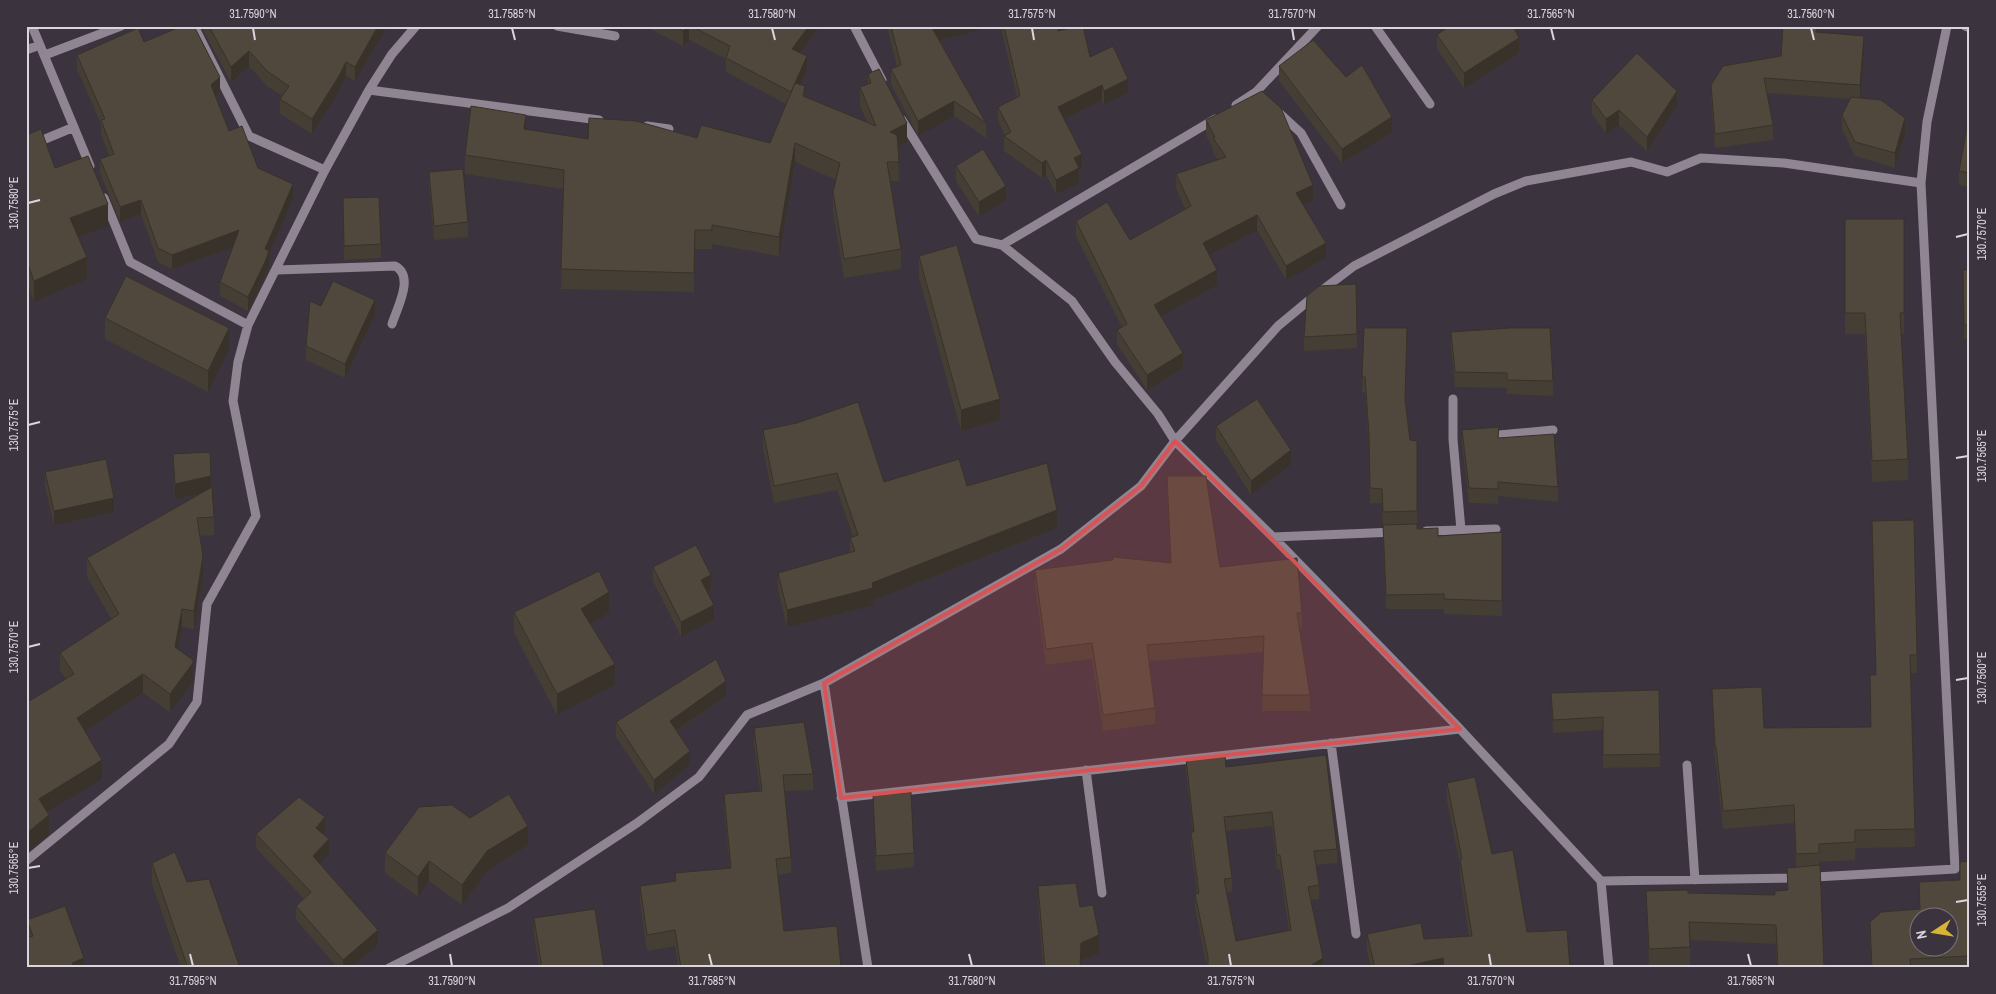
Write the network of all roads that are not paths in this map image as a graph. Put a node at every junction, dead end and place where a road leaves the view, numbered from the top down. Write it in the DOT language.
graph roads {
  1 [pos="32,26"];
  2 [pos="121,26"];
  3 [pos="194,26"];
  4 [pos="416,26"];
  5 [pos="557,26"];
  6 [pos="854,26"];
  7 [pos="1318,26"];
  8 [pos="1375,26"];
  9 [pos="1947,26"];
  10 [pos="1965,26"];
  11 [pos="1970,28"];
  12 [pos="615,36"];
  13 [pos="40,45"];
  14 [pos="26,50"];
  15 [pos="44,55"];
  16 [pos="886,87"];
  17 [pos="369,90"];
  18 [pos="1262,98"];
  19 [pos="1430,104"];
  20 [pos="899,114"];
  21 [pos="611,121"];
  22 [pos="640,125"];
  23 [pos="74,127"];
  24 [pos="669,128"];
  25 [pos="26,146"];
  26 [pos="325,170"];
  27 [pos="93,172"];
  28 [pos="1921,183"];
  29 [pos="100,190"];
  30 [pos="1341,205"];
  31 [pos="1002,245"];
  32 [pos="277,270"];
  33 [pos="392,324"];
  34 [pos="248,325"];
  35 [pos="1453,399"];
  36 [pos="1553,430"];
  37 [pos="1479,437"];
  38 [pos="1175,441"];
  39 [pos="1496,529"];
  40 [pos="1461,530"];
  41 [pos="1402,532"];
  42 [pos="1412,532"];
  43 [pos="1273,537"];
  44 [pos="824,683"];
  45 [pos="1460,728"];
  46 [pos="1331,743"];
  47 [pos="1687,765"];
  48 [pos="1086,770"];
  49 [pos="841,798"];
  50 [pos="26,861"];
  51 [pos="1694,880"];
  52 [pos="1601,881"];
  53 [pos="1102,893"];
  54 [pos="1356,934"];
  55 [pos="389,968"];
  56 [pos="868,968"];
  57 [pos="1609,968"];
  1 -- 13 [label="street"];
  2 -- 15 [label="street"];
  3 -- 26 [label="street"];
  4 -- 17 [label="street"];
  5 -- 12 [label="street"];
  6 -- 16 [label="street"];
  7 -- 18 [label="street"];
  8 -- 19 [label="street"];
  9 -- 28 [label="street"];
  10 -- 11 [label="street"];
  13 -- 14 [label="street"];
  13 -- 15 [label="street"];
  15 -- 23 [label="street"];
  17 -- 21 [label="street"];
  17 -- 26 [label="street"];
  18 -- 30 [label="street"];
  18 -- 31 [label="street"];
  20 -- 31 [label="street"];
  22 -- 24 [label="street"];
  23 -- 25 [label="street"];
  23 -- 27 [label="street"];
  26 -- 32 [label="street"];
  28 -- 38 [label="street"];
  28 -- 51 [label="street"];
  29 -- 34 [label="street"];
  31 -- 38 [label="street"];
  32 -- 33 [label="street"];
  32 -- 34 [label="street"];
  34 -- 50 [label="street"];
  35 -- 40 [label="street"];
  36 -- 37 [label="street"];
  38 -- 43 [label="street"];
  38 -- 44 [label="street"];
  39 -- 40 [label="street"];
  40 -- 42 [label="street"];
  41 -- 43 [label="street"];
  43 -- 45 [label="street"];
  44 -- 49 [label="street"];
  44 -- 55 [label="street"];
  45 -- 46 [label="street"];
  45 -- 52 [label="street"];
  46 -- 48 [label="street"];
  46 -- 54 [label="street"];
  47 -- 51 [label="street"];
  48 -- 49 [label="street"];
  48 -- 53 [label="street"];
  49 -- 56 [label="street"];
  51 -- 52 [label="street"];
  52 -- 57 [label="street"];
}
